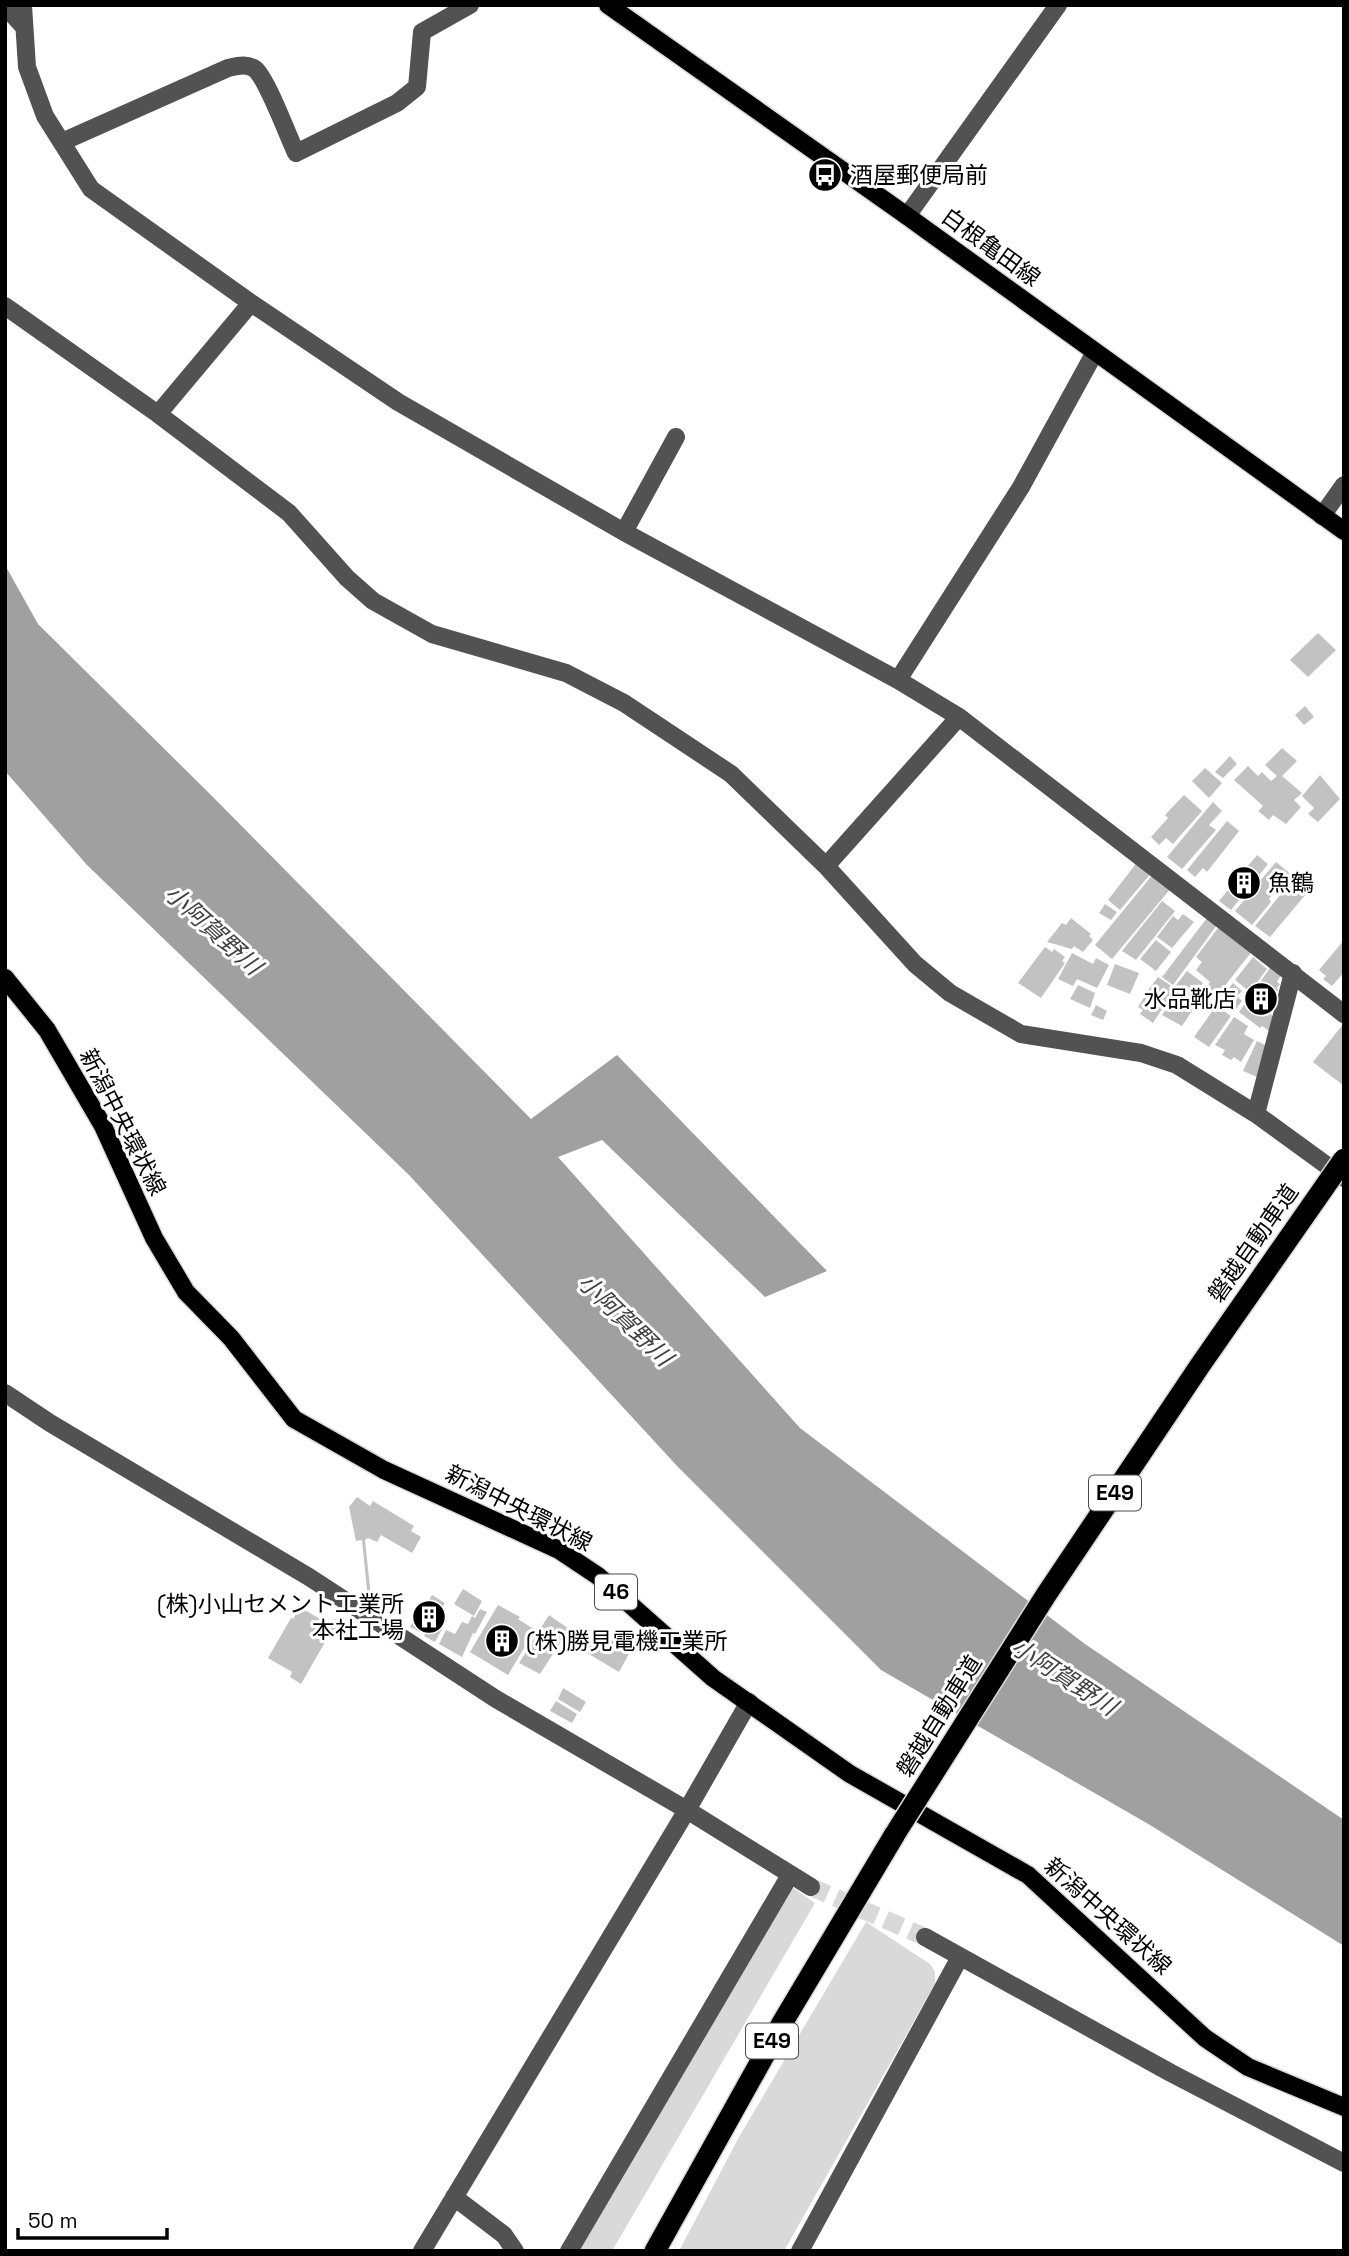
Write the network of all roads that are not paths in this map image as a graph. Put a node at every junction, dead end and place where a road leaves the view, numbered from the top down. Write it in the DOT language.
graph roads {
  1 [pos="23,5"];
  2 [pos="470,5"];
  3 [pos="607,5"];
  4 [pos="1058,5"];
  5 [pos="5,6"];
  6 [pos="24,27"];
  7 [pos="62,142"];
  8 [pos="907,216"];
  9 [pos="251,303"];
  10 [pos="5,306"];
  11 [pos="1095,352"];
  12 [pos="158,414"];
  13 [pos="676,437"];
  14 [pos="1344,485"];
  15 [pos="1322,516"];
  16 [pos="1344,531"];
  17 [pos="624,532"];
  18 [pos="898,680"];
  19 [pos="959,717"];
  20 [pos="826,866"];
  21 [pos="1293,973"];
  22 [pos="5,978"];
  23 [pos="1344,1014"];
  24 [pos="1256,1114"];
  25 [pos="1344,1159"];
  26 [pos="1344,1178"];
  27 [pos="5,1393"];
  28 [pos="749,1702"];
  29 [pos="687,1810"];
  30 [pos="790,1875"];
  31 [pos="811,1887"];
  32 [pos="925,1937"];
  33 [pos="960,1957"];
  34 [pos="1344,2107"];
  35 [pos="1344,2163"];
  36 [pos="454,2197"];
  37 [pos="422,2251"];
  38 [pos="515,2251"];
  39 [pos="569,2251"];
  40 [pos="655,2251"];
  41 [pos="800,2251"];
  1 -- 6 [label="street"];
  2 -- 7 [label="street"];
  3 -- 8 [label="main road, 白根亀田線"];
  4 -- 8 [label="street"];
  5 -- 6 [label="street"];
  6 -- 7 [label="street"];
  7 -- 9 [label="street"];
  8 -- 11 [label="main road, 白根亀田線"];
  9 -- 12 [label="street"];
  9 -- 17 [label="street"];
  10 -- 12 [label="street"];
  11 -- 15 [label="main road, 白根亀田線"];
  11 -- 18 [label="street"];
  12 -- 20 [label="street"];
  13 -- 17 [label="street"];
  14 -- 15 [label="street"];
  15 -- 16 [label="main road, 白根亀田線"];
  17 -- 18 [label="street"];
  18 -- 19 [label="street"];
  19 -- 20 [label="street"];
  19 -- 21 [label="street"];
  20 -- 24 [label="street"];
  21 -- 23 [label="street"];
  21 -- 24 [label="street"];
  22 -- 28 [label="main road, 新潟中央環状線 / 46"];
  24 -- 26 [label="street"];
  25 -- 40 [label="highway, 磐越自動車道 / E49, bridge"];
  27 -- 29 [label="street"];
  28 -- 29 [label="street"];
  28 -- 34 [label="main road, 新潟中央環状線 / 46"];
  29 -- 30 [label="street"];
  29 -- 36 [label="street"];
  30 -- 31 [label="street"];
  30 -- 39 [label="street"];
  32 -- 33 [label="street"];
  33 -- 35 [label="street"];
  33 -- 41 [label="street"];
  36 -- 37 [label="street"];
  36 -- 38 [label="street"];
}
